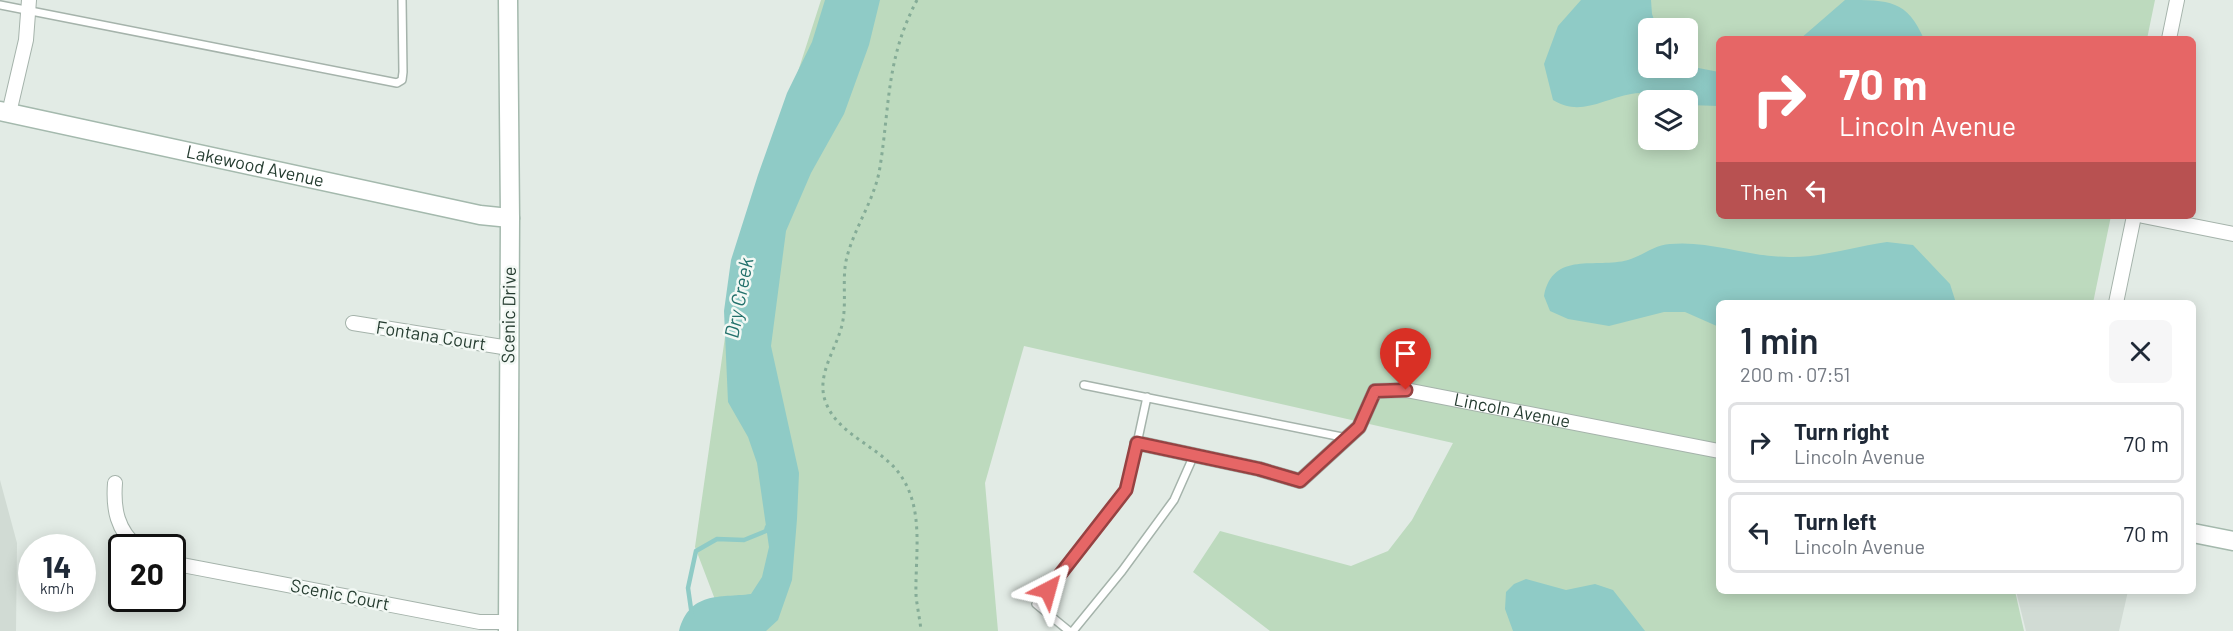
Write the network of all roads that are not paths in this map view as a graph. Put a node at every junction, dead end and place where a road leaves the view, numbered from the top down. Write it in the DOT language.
graph roads {
  1 [pos="402,0"];
  2 [pos="508,0"];
  3 [pos="2177,0"];
  4 [pos="0,5"];
  5 [pos="29,5"];
  6 [pos="2170,36"];
  7 [pos="5,112"];
  8 [pos="510,218"];
  9 [pos="2133,219"];
  10 [pos="2158,219"];
  11 [pos="2233,234"];
  12 [pos="2117,300"];
  13 [pos="353,323"];
  14 [pos="509,348"];
  15 [pos="1084,385"];
  16 [pos="1147,397"];
  17 [pos="1347,438"];
  18 [pos="1137,443"];
  19 [pos="1716,450"];
  20 [pos="1194,455"];
  21 [pos="115,483"];
  22 [pos="127,534"];
  23 [pos="2196,534"];
  24 [pos="2233,541"];
  25 [pos="186,566"];
  26 [pos="508,627"];
  27 [pos="1071,631"];
  1 -- 5 [label="lane"];
  2 -- 8 [label="main road, Scenic Drive"];
  3 -- 6 [label="street"];
  4 -- 5 [label="lane"];
  5 -- 7 [label="street"];
  7 -- 8 [label="main road, Lakewood Avenue"];
  8 -- 14 [label="main road, Scenic Drive"];
  9 -- 12 [label="street"];
  10 -- 11 [label="street"];
  13 -- 14 [label="street, Fontana Court"];
  14 -- 26 [label="main road, Scenic Drive"];
  15 -- 16 [label="lane"];
  16 -- 17 [label="lane"];
  16 -- 18 [label="lane"];
  17 -- 19 [label="street, Lincoln Avenue"];
  17 -- 20 [label="street, Lincoln Avenue"];
  18 -- 20 [label="street, Lincoln Avenue"];
  18 -- 27 [label="lane"];
  20 -- 27 [label="lane"];
  21 -- 22 [label="street"];
  23 -- 24 [label="main road"];
  25 -- 26 [label="street, Scenic Court"];
}
